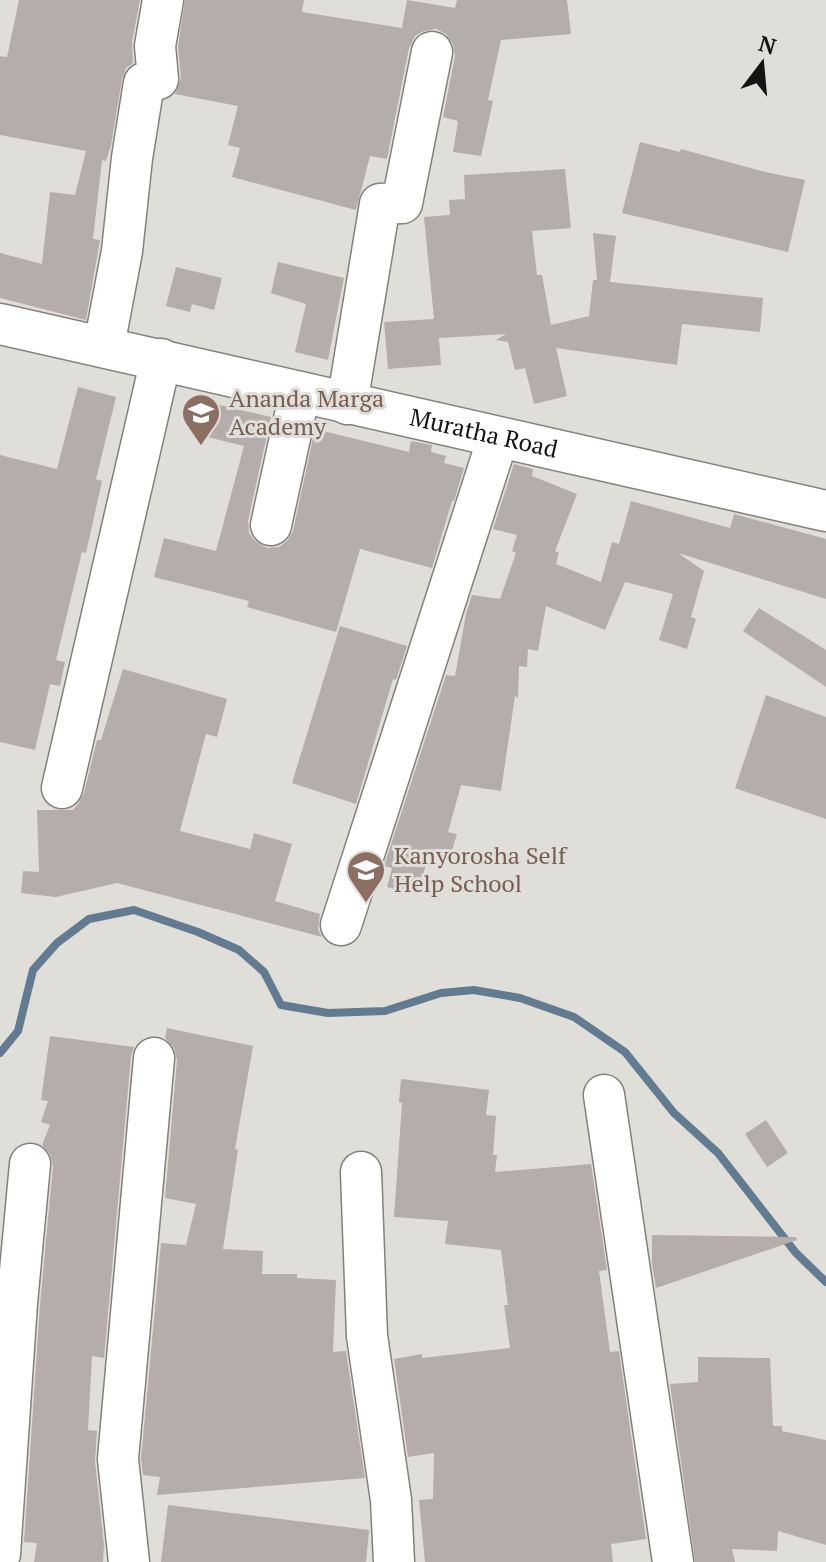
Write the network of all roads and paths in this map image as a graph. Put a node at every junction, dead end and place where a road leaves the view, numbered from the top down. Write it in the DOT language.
graph roads {
  1 [pos="163,0"];
  2 [pos="432,52"];
  3 [pos="0,324"];
  4 [pos="104,346"];
  5 [pos="161,359"];
  6 [pos="300,392"];
  7 [pos="347,404"];
  8 [pos="498,438"];
  9 [pos="826,511"];
  10 [pos="271,525"];
  11 [pos="62,788"];
  12 [pos="341,925"];
  13 [pos="154,1058"];
  14 [pos="604,1095"];
  15 [pos="30,1164"];
  16 [pos="361,1172"];
  17 [pos="0,1554"];
  18 [pos="129,1562"];
  19 [pos="394,1562"];
  20 [pos="673,1562"];
  1 -- 4 [label="street"];
  2 -- 7 [label="street"];
  3 -- 4 [label="street, Muratha Road"];
  4 -- 5 [label="street, Muratha Road"];
  5 -- 6 [label="street, Muratha Road"];
  5 -- 11 [label="street"];
  6 -- 7 [label="street, Muratha Road"];
  6 -- 10 [label="street"];
  7 -- 8 [label="street, Muratha Road"];
  8 -- 9 [label="street, Muratha Road"];
  8 -- 12 [label="street"];
  13 -- 18 [label="street"];
  14 -- 20 [label="street"];
  15 -- 17 [label="street"];
  16 -- 19 [label="street"];
}
